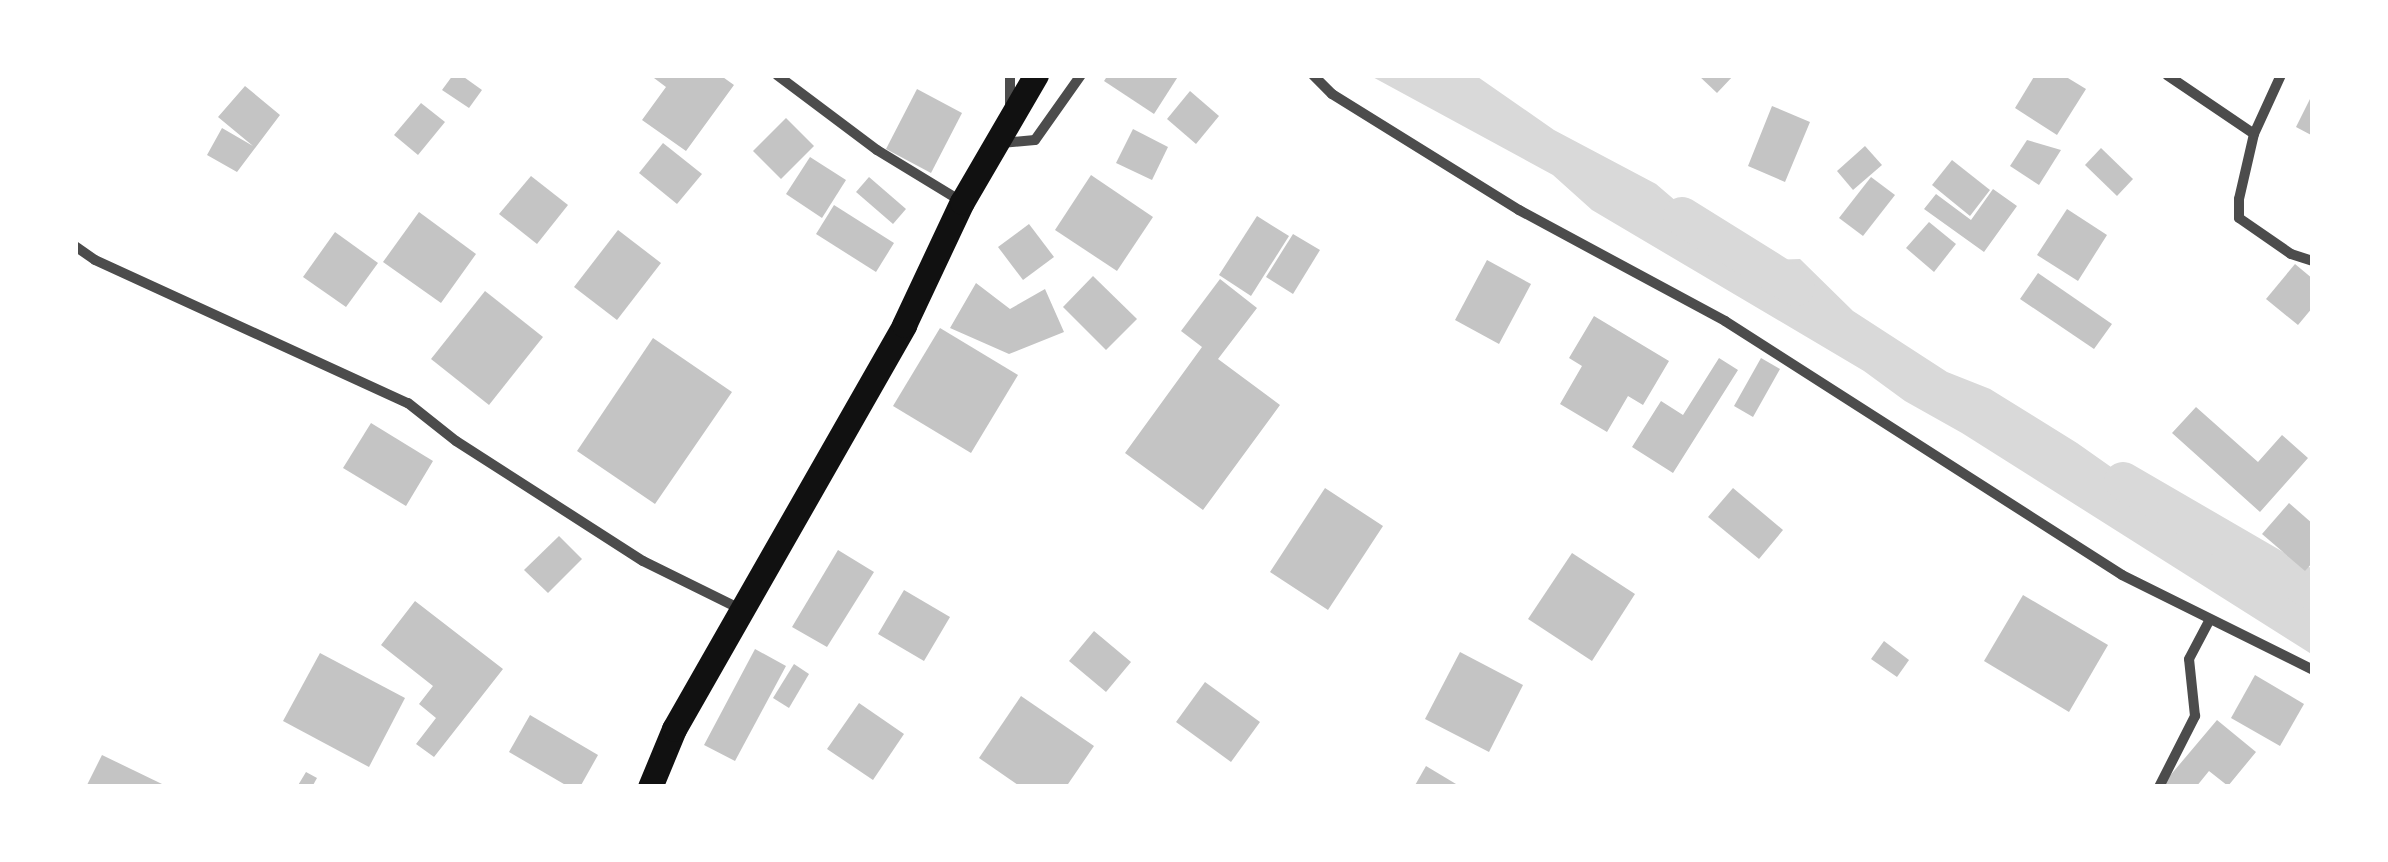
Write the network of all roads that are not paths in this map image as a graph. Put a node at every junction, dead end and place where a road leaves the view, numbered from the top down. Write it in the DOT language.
graph roads {
  1 [pos="778,75"];
  2 [pos="1010,75"];
  3 [pos="1036,75"];
  4 [pos="1081,75"];
  5 [pos="1314,75"];
  6 [pos="2167,75"];
  7 [pos="2281,75"];
  8 [pos="1010,117"];
  9 [pos="2254,134"];
  10 [pos="998,143"];
  11 [pos="962,202"];
  12 [pos="75,246"];
  13 [pos="2313,261"];
  14 [pos="741,610"];
  15 [pos="2209,621"];
  16 [pos="2313,670"];
  17 [pos="650,787"];
  18 [pos="2159,787"];
  1 -- 11 [label="street"];
  2 -- 8 [label="street"];
  3 -- 8 [label="main road"];
  4 -- 10 [label="street"];
  5 -- 15 [label="street"];
  6 -- 9 [label="street"];
  7 -- 9 [label="street"];
  8 -- 10 [label="main road"];
  9 -- 13 [label="street"];
  10 -- 11 [label="main road"];
  11 -- 14 [label="main road"];
  12 -- 14 [label="street"];
  14 -- 17 [label="main road"];
  15 -- 16 [label="street"];
  15 -- 18 [label="street"];
}
